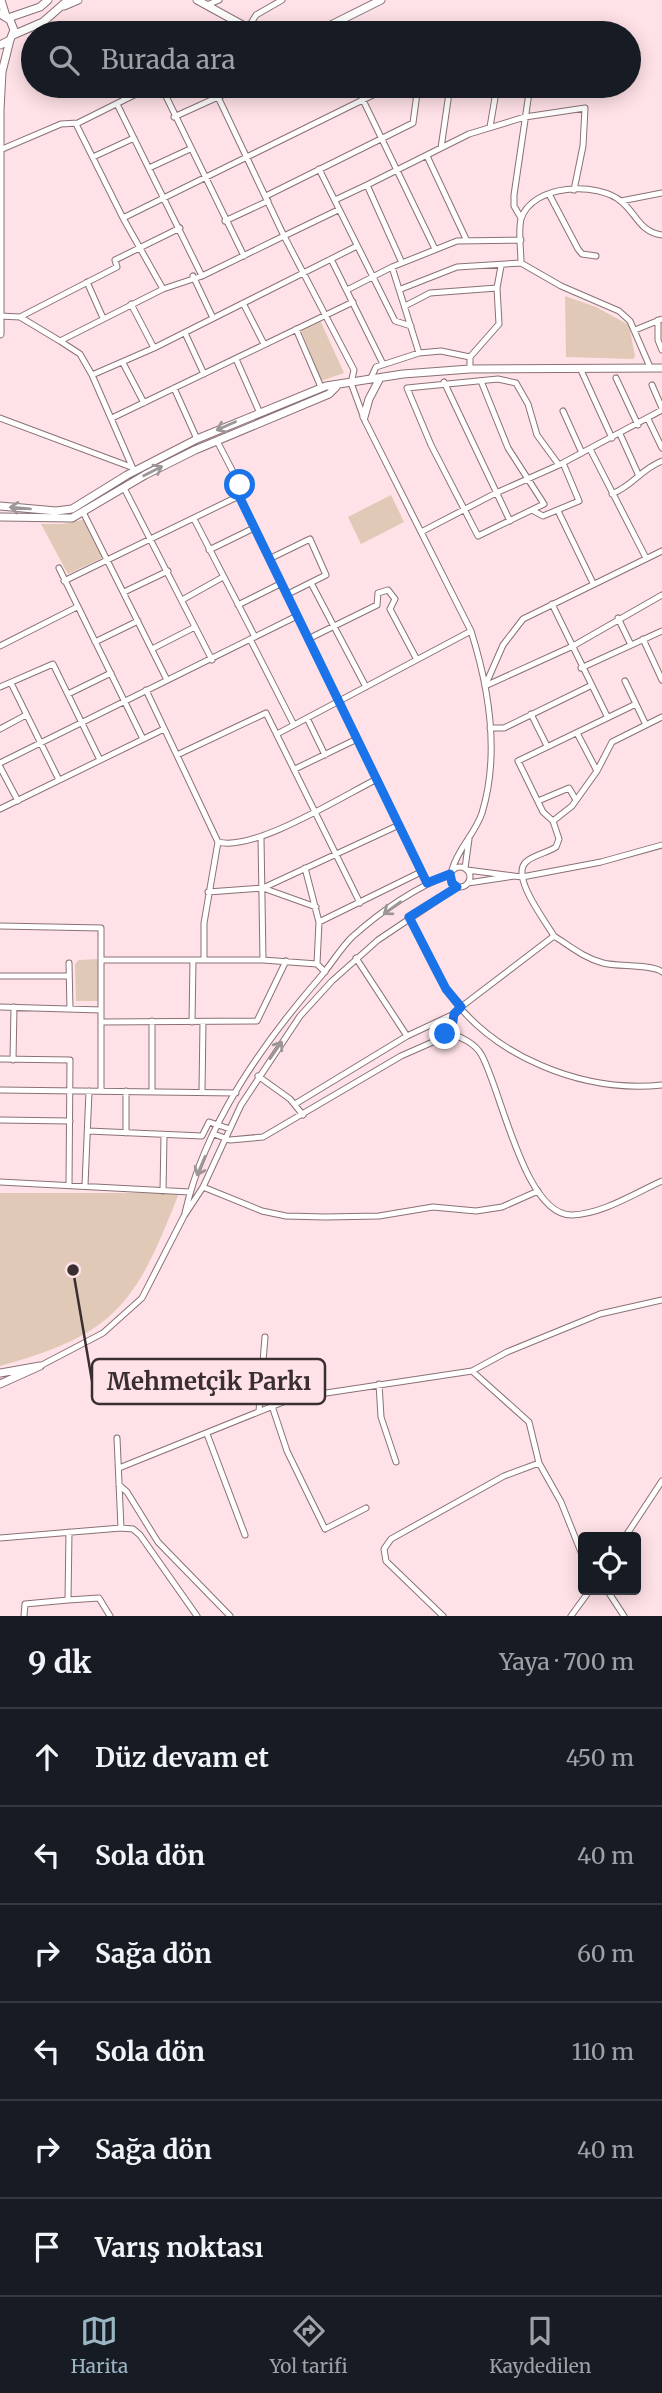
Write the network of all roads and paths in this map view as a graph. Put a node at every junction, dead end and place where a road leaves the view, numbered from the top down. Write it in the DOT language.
graph roads {
  1 [pos="1,0"];
  2 [pos="48,0"];
  3 [pos="68,0"];
  4 [pos="78,0"];
  5 [pos="197,0"];
  6 [pos="219,0"];
  7 [pos="282,0"];
  8 [pos="381,0"];
  9 [pos="207,5"];
  10 [pos="60,8"];
  11 [pos="5,16"];
  12 [pos="44,21"];
  13 [pos="233,21"];
  14 [pos="252,21"];
  15 [pos="339,21"];
  16 [pos="21,32"];
  17 [pos="11,37"];
  18 [pos="0,45"];
  19 [pos="129,98"];
  20 [pos="166,98"];
  21 [pos="216,98"];
  22 [pos="218,98"];
  23 [pos="362,98"];
  24 [pos="416,98"];
  25 [pos="448,98"];
  26 [pos="495,98"];
  27 [pos="528,98"];
  28 [pos="117,104"];
  29 [pos="174,117"];
  30 [pos="525,117"];
  31 [pos="76,124"];
  32 [pos="490,127"];
  33 [pos="134,138"];
  34 [pos="381,138"];
  35 [pos="441,148"];
  36 [pos="190,149"];
  37 [pos="0,150"];
  38 [pos="427,156"];
  39 [pos="93,157"];
  40 [pos="248,157"];
  41 [pos="149,168"];
  42 [pos="319,169"];
  43 [pos="396,171"];
  44 [pos="203,179"];
  45 [pos="367,185"];
  46 [pos="574,190"];
  47 [pos="662,193"];
  48 [pos="550,194"];
  49 [pos="163,199"];
  50 [pos="267,199"];
  51 [pos="335,200"];
  52 [pos="621,201"];
  53 [pos="338,210"];
  54 [pos="123,218"];
  55 [pos="522,218"];
  56 [pos="225,221"];
  57 [pos="180,228"];
  58 [pos="662,235"];
  59 [pos="284,236"];
  60 [pos="466,239"];
  61 [pos="521,240"];
  62 [pos="142,246"];
  63 [pos="357,246"];
  64 [pos="435,249"];
  65 [pos="244,256"];
  66 [pos="596,256"];
  67 [pos="331,259"];
  68 [pos="521,262"];
  69 [pos="401,263"];
  70 [pos="500,266"];
  71 [pos="393,267"];
  72 [pos="305,272"];
  73 [pos="193,276"];
  74 [pos="202,276"];
  75 [pos="372,277"];
  76 [pos="87,282"];
  77 [pos="497,288"];
  78 [pos="163,289"];
  79 [pos="401,289"];
  80 [pos="346,290"];
  81 [pos="352,302"];
  82 [pos="243,303"];
  83 [pos="131,304"];
  84 [pos="405,306"];
  85 [pos="324,314"];
  86 [pos="0,316"];
  87 [pos="20,317"];
  88 [pos="103,318"];
  89 [pos="213,318"];
  90 [pos="660,319"];
  91 [pos="411,326"];
  92 [pos="296,329"];
  93 [pos="635,330"];
  94 [pos="185,333"];
  95 [pos="0,334"];
  96 [pos="60,341"];
  97 [pos="264,344"];
  98 [pos="154,348"];
  99 [pos="662,350"];
  100 [pos="419,353"];
  101 [pos="470,357"];
  102 [pos="236,359"];
  103 [pos="123,363"];
  104 [pos="383,364"];
  105 [pos="498,368"];
  106 [pos="580,368"];
  107 [pos="650,368"];
  108 [pos="662,368"];
  109 [pos="470,369"];
  110 [pos="204,374"];
  111 [pos="92,375"];
  112 [pos="616,378"];
  113 [pos="380,379"];
  114 [pos="498,379"];
  115 [pos="370,380"];
  116 [pos="481,381"];
  117 [pos="443,382"];
  118 [pos="351,383"];
  119 [pos="652,384"];
  120 [pos="321,387"];
  121 [pos="336,387"];
  122 [pos="174,388"];
  123 [pos="144,403"];
  124 [pos="662,409"];
  125 [pos="259,411"];
  126 [pos="563,411"];
  127 [pos="364,417"];
  128 [pos="0,418"];
  129 [pos="112,418"];
  130 [pos="648,419"];
  131 [pos="638,425"];
  132 [pos="620,434"];
  133 [pos="612,438"];
  134 [pos="197,439"];
  135 [pos="217,440"];
  136 [pos="662,448"];
  137 [pos="590,449"];
  138 [pos="582,453"];
  139 [pos="662,461"];
  140 [pos="561,464"];
  141 [pos="133,469"];
  142 [pos="639,476"];
  143 [pos="528,480"];
  144 [pos="124,488"];
  145 [pos="496,493"];
  146 [pos="612,494"];
  147 [pos="239,496"];
  148 [pos="0,506"];
  149 [pos="465,508"];
  150 [pos="531,510"];
  151 [pos="558,511"];
  152 [pos="84,514"];
  153 [pos="0,517"];
  154 [pos="194,519"];
  155 [pos="510,521"];
  156 [pos="254,528"];
  157 [pos="423,531"];
  158 [pos="152,540"];
  159 [pos="209,550"];
  160 [pos="662,551"];
  161 [pos="646,558"];
  162 [pos="269,559"];
  163 [pos="109,560"];
  164 [pos="59,569"];
  165 [pos="167,571"];
  166 [pos="223,577"];
  167 [pos="64,581"];
  168 [pos="311,583"];
  169 [pos="593,583"];
  170 [pos="280,584"];
  171 [pos="124,592"];
  172 [pos="662,594"];
  173 [pos="286,595"];
  174 [pos="181,600"];
  175 [pos="552,604"];
  176 [pos="238,606"];
  177 [pos="377,606"];
  178 [pos="77,607"];
  179 [pos="390,609"];
  180 [pos="297,616"];
  181 [pos="618,618"];
  182 [pos="138,621"];
  183 [pos="195,627"];
  184 [pos="334,627"];
  185 [pos="471,631"];
  186 [pos="662,631"];
  187 [pos="253,638"];
  188 [pos="308,639"];
  189 [pos="643,639"];
  190 [pos="95,642"];
  191 [pos="631,645"];
  192 [pos="0,646"];
  193 [pos="573,646"];
  194 [pos="152,649"];
  195 [pos="416,658"];
  196 [pos="212,660"];
  197 [pos="581,668"];
  198 [pos="111,673"];
  199 [pos="167,680"];
  200 [pos="662,680"];
  201 [pos="625,681"];
  202 [pos="11,683"];
  203 [pos="485,686"];
  204 [pos="590,686"];
  205 [pos="0,687"];
  206 [pos="366,687"];
  207 [pos="146,690"];
  208 [pos="68,694"];
  209 [pos="124,701"];
  210 [pos="339,702"];
  211 [pos="636,704"];
  212 [pos="531,714"];
  213 [pos="26,715"];
  214 [pos="607,716"];
  215 [pos="662,717"];
  216 [pos="307,718"];
  217 [pos="83,723"];
  218 [pos="294,725"];
  219 [pos="646,725"];
  220 [pos="490,728"];
  221 [pos="0,729"];
  222 [pos="164,729"];
  223 [pos="578,733"];
  224 [pos="277,734"];
  225 [pos="143,739"];
  226 [pos="357,739"];
  227 [pos="40,744"];
  228 [pos="547,746"];
  229 [pos="177,755"];
  230 [pos="325,755"];
  231 [pos="100,760"];
  232 [pos="0,765"];
  233 [pos="295,769"];
  234 [pos="597,771"];
  235 [pos="377,779"];
  236 [pos="59,780"];
  237 [pos="576,800"];
  238 [pos="18,801"];
  239 [pos="538,801"];
  240 [pos="0,809"];
  241 [pos="315,810"];
  242 [pos="553,821"];
  243 [pos="399,825"];
  244 [pos="261,838"];
  245 [pos="470,839"];
  246 [pos="218,842"];
  247 [pos="662,845"];
  248 [pos="335,854"];
  249 [pos="305,867"];
  250 [pos="466,869"];
  251 [pos="421,872"];
  252 [pos="451,872"];
  253 [pos="513,876"];
  254 [pos="522,877"];
  255 [pos="427,883"];
  256 [pos="468,883"];
  257 [pos="457,887"];
  258 [pos="263,888"];
  259 [pos="208,892"];
  260 [pos="360,903"];
  261 [pos="316,907"];
  262 [pos="409,917"];
  263 [pos="319,922"];
  264 [pos="0,926"];
  265 [pos="554,936"];
  266 [pos="356,958"];
  267 [pos="102,960"];
  268 [pos="192,960"];
  269 [pos="204,960"];
  270 [pos="263,960"];
  271 [pos="286,961"];
  272 [pos="69,964"];
  273 [pos="317,964"];
  274 [pos="325,972"];
  275 [pos="662,972"];
  276 [pos="0,976"];
  277 [pos="69,976"];
  278 [pos="0,1007"];
  279 [pos="14,1007"];
  280 [pos="461,1007"];
  281 [pos="70,1009"];
  282 [pos="101,1010"];
  283 [pos="454,1014"];
  284 [pos="152,1021"];
  285 [pos="102,1022"];
  286 [pos="192,1022"];
  287 [pos="203,1022"];
  288 [pos="451,1034"];
  289 [pos="407,1036"];
  290 [pos="0,1059"];
  291 [pos="13,1060"];
  292 [pos="258,1076"];
  293 [pos="662,1085"];
  294 [pos="0,1090"];
  295 [pos="70,1090"];
  296 [pos="101,1090"];
  297 [pos="89,1091"];
  298 [pos="126,1091"];
  299 [pos="152,1091"];
  300 [pos="202,1091"];
  301 [pos="236,1093"];
  302 [pos="295,1104"];
  303 [pos="303,1115"];
  304 [pos="0,1120"];
  305 [pos="70,1121"];
  306 [pos="219,1124"];
  307 [pos="230,1129"];
  308 [pos="88,1131"];
  309 [pos="126,1133"];
  310 [pos="214,1134"];
  311 [pos="164,1136"];
  312 [pos="225,1139"];
  313 [pos="662,1181"];
  314 [pos="0,1182"];
  315 [pos="69,1185"];
  316 [pos="85,1185"];
  317 [pos="204,1187"];
  318 [pos="163,1191"];
  319 [pos="538,1191"];
  320 [pos="190,1192"];
  321 [pos="184,1216"];
  322 [pos="662,1300"];
  323 [pos="265,1337"];
  324 [pos="40,1366"];
  325 [pos="472,1371"];
  326 [pos="0,1373"];
  327 [pos="3,1383"];
  328 [pos="379,1384"];
  329 [pos="272,1406"];
  330 [pos="259,1411"];
  331 [pos="206,1434"];
  332 [pos="117,1438"];
  333 [pos="396,1462"];
  334 [pos="539,1462"];
  335 [pos="119,1468"];
  336 [pos="662,1481"];
  337 [pos="119,1485"];
  338 [pos="366,1508"];
  339 [pos="121,1528"];
  340 [pos="69,1532"];
  341 [pos="628,1532"];
  342 [pos="245,1535"];
  343 [pos="0,1538"];
  344 [pos="578,1544"];
  345 [pos="586,1595"];
  346 [pos="610,1595"];
  347 [pos="68,1600"];
  348 [pos="24,1616"];
  349 [pos="110,1616"];
  350 [pos="197,1616"];
  351 [pos="230,1616"];
  352 [pos="443,1616"];
  353 [pos="571,1616"];
  354 [pos="624,1616"];
  1 -- 11 [label="street"];
  2 -- 11 [label="street"];
  3 -- 10 [label="street"];
  4 -- 10 [label="street"];
  5 -- 9 [label="street"];
  6 -- 9 [label="street"];
  7 -- 14 [label="street"];
  8 -- 15 [label="street"];
  9 -- 13 [label="street"];
  10 -- 12 [label="street"];
  11 -- 17 [label="street"];
  16 -- 17 [label="street"];
  17 -- 18 [label="street"];
  17 -- 37 [label="street"];
  19 -- 28 [label="street"];
  20 -- 29 [label="street"];
  21 -- 29 [label="street"];
  22 -- 40 [label="street"];
  23 -- 34 [label="street"];
  23 -- 40 [label="street"];
  24 -- 34 [label="street"];
  25 -- 35 [label="street"];
  26 -- 32 [label="street"];
  27 -- 30 [label="street"];
  28 -- 31 [label="street"];
  28 -- 33 [label="street"];
  29 -- 36 [label="street"];
  30 -- 32 [label="street"];
  30 -- 46 [label="street"];
  30 -- 55 [label="street"];
  31 -- 37 [label="street"];
  31 -- 39 [label="street"];
  32 -- 35 [label="street"];
  33 -- 39 [label="street"];
  33 -- 41 [label="street"];
  34 -- 42 [label="street"];
  34 -- 43 [label="street"];
  35 -- 38 [label="street"];
  36 -- 41 [label="street"];
  36 -- 44 [label="street"];
  37 -- 86 [label="street"];
  38 -- 43 [label="street"];
  38 -- 60 [label="street"];
  39 -- 54 [label="street"];
  40 -- 44 [label="street"];
  40 -- 50 [label="street"];
  41 -- 49 [label="street"];
  42 -- 50 [label="street"];
  42 -- 51 [label="street"];
  43 -- 45 [label="street"];
  43 -- 64 [label="street"];
  44 -- 49 [label="street"];
  44 -- 56 [label="street"];
  45 -- 51 [label="street"];
  45 -- 69 [label="street"];
  46 -- 48 [label="street"];
  46 -- 52 [label="street"];
  47 -- 52 [label="street"];
  48 -- 55 [label="street"];
  48 -- 66 [label="street"];
  49 -- 54 [label="street"];
  49 -- 57 [label="street"];
  50 -- 56 [label="street"];
  50 -- 59 [label="street"];
  51 -- 53 [label="street"];
  52 -- 58 [label="street"];
  53 -- 59 [label="street"];
  53 -- 63 [label="street"];
  54 -- 62 [label="street"];
  55 -- 61 [label="street"];
  56 -- 65 [label="street"];
  57 -- 62 [label="street"];
  57 -- 74 [label="street"];
  59 -- 65 [label="street"];
  59 -- 72 [label="street"];
  60 -- 61 [label="street"];
  60 -- 64 [label="street"];
  61 -- 68 [label="street"];
  62 -- 76 [label="street"];
  62 -- 78 [label="street"];
  63 -- 67 [label="street"];
  63 -- 75 [label="street"];
  64 -- 69 [label="street"];
  65 -- 74 [label="street"];
  67 -- 72 [label="street"];
  67 -- 80 [label="street"];
  68 -- 70 [label="street"];
  68 -- 93 [label="street"];
  69 -- 71 [label="street"];
  70 -- 77 [label="street"];
  70 -- 79 [label="street"];
  71 -- 75 [label="street"];
  71 -- 79 [label="street"];
  72 -- 82 [label="street"];
  72 -- 85 [label="street"];
  73 -- 74 [label="street"];
  73 -- 78 [label="street"];
  73 -- 89 [label="street"];
  75 -- 80 [label="street"];
  75 -- 91 [label="street"];
  76 -- 87 [label="street"];
  76 -- 88 [label="street"];
  77 -- 84 [label="street"];
  77 -- 101 [label="street"];
  78 -- 83 [label="street"];
  79 -- 84 [label="street"];
  80 -- 81 [label="street"];
  81 -- 85 [label="street"];
  81 -- 104 [label="street"];
  82 -- 89 [label="street"];
  82 -- 97 [label="street"];
  83 -- 88 [label="street"];
  83 -- 98 [label="street"];
  84 -- 91 [label="street"];
  85 -- 92 [label="street"];
  85 -- 118 [label="street"];
  86 -- 87 [label="street"];
  86 -- 95 [label="street"];
  87 -- 96 [label="street"];
  88 -- 96 [label="street"];
  89 -- 94 [label="street"];
  90 -- 93 [label="street"];
  90 -- 99 [label="street"];
  91 -- 100 [label="street"];
  92 -- 97 [label="street"];
  92 -- 120 [label="street"];
  93 -- 107 [label="street"];
  94 -- 98 [label="street"];
  94 -- 110 [label="street"];
  96 -- 111 [label="street"];
  97 -- 102 [label="street"];
  98 -- 103 [label="street"];
  100 -- 101 [label="street"];
  100 -- 104 [label="street"];
  101 -- 109 [label="street"];
  102 -- 110 [label="street"];
  102 -- 125 [label="street"];
  103 -- 111 [label="street"];
  103 -- 123 [label="street"];
  104 -- 115 [label="street"];
  105 -- 106 [label="street"];
  105 -- 109 [label="street"];
  105 -- 114 [label="street"];
  106 -- 107 [label="street"];
  106 -- 133 [label="street"];
  107 -- 108 [label="street"];
  109 -- 113 [label="street"];
  110 -- 122 [label="street"];
  111 -- 129 [label="street"];
  112 -- 131 [label="street"];
  113 -- 115 [label="street"];
  113 -- 127 [label="street"];
  114 -- 116 [label="street"];
  114 -- 140 [label="street"];
  115 -- 118 [label="street"];
  116 -- 117 [label="street"];
  116 -- 143 [label="street"];
  117 -- 145 [label="street"];
  117 -- 149 [label="street"];
  118 -- 121 [label="street"];
  118 -- 127 [label="street"];
  119 -- 124 [label="street"];
  120 -- 121 [label="street"];
  120 -- 125 [label="street"];
  121 -- 135 [label="street"];
  122 -- 123 [label="street"];
  122 -- 134 [label="street"];
  123 -- 129 [label="street"];
  124 -- 130 [label="street"];
  125 -- 134 [label="street, one-way"];
  126 -- 138 [label="street"];
  127 -- 157 [label="street"];
  128 -- 141 [label="street"];
  129 -- 141 [label="street"];
  130 -- 131 [label="street"];
  130 -- 136 [label="street"];
  131 -- 132 [label="street"];
  132 -- 133 [label="street"];
  132 -- 142 [label="street"];
  133 -- 137 [label="street"];
  134 -- 141 [label="street"];
  144 -- 135 [label="street, one-way"];
  135 -- 147 [label="street"];
  137 -- 138 [label="street"];
  137 -- 146 [label="street"];
  138 -- 140 [label="street"];
  139 -- 142 [label="street"];
  140 -- 143 [label="street"];
  140 -- 151 [label="street"];
  141 -- 148 [label="street, one-way"];
  142 -- 146 [label="street"];
  143 -- 145 [label="street"];
  143 -- 150 [label="street"];
  144 -- 152 [label="street"];
  144 -- 158 [label="street"];
  145 -- 149 [label="street"];
  145 -- 155 [label="street"];
  146 -- 161 [label="street"];
  147 -- 154 [label="street"];
  147 -- 156 [label="street"];
  149 -- 155 [label="street"];
  149 -- 157 [label="street"];
  150 -- 151 [label="street"];
  150 -- 155 [label="street"];
  151 -- 169 [label="street"];
  152 -- 153 [label="street"];
  152 -- 163 [label="street"];
  154 -- 158 [label="street"];
  154 -- 159 [label="street"];
  156 -- 159 [label="street"];
  156 -- 162 [label="street"];
  157 -- 185 [label="street"];
  158 -- 163 [label="street"];
  158 -- 165 [label="street"];
  159 -- 166 [label="street"];
  160 -- 161 [label="street"];
  161 -- 169 [label="street"];
  162 -- 168 [label="street"];
  162 -- 170 [label="street"];
  163 -- 167 [label="street"];
  163 -- 171 [label="street"];
  164 -- 167 [label="street"];
  165 -- 171 [label="street"];
  165 -- 174 [label="street"];
  166 -- 174 [label="street"];
  166 -- 176 [label="street"];
  167 -- 178 [label="street"];
  168 -- 173 [label="street"];
  168 -- 184 [label="street"];
  169 -- 175 [label="street"];
  170 -- 173 [label="street"];
  170 -- 176 [label="street"];
  171 -- 182 [label="street"];
  172 -- 181 [label="street"];
  173 -- 180 [label="street"];
  174 -- 183 [label="street"];
  175 -- 193 [label="street"];
  175 -- 203 [label="street"];
  176 -- 187 [label="street"];
  177 -- 179 [label="street"];
  177 -- 179 [label="street"];
  177 -- 184 [label="street"];
  178 -- 190 [label="street"];
  178 -- 192 [label="street"];
  179 -- 195 [label="street"];
  180 -- 187 [label="street"];
  180 -- 188 [label="street"];
  181 -- 191 [label="street"];
  181 -- 193 [label="street"];
  182 -- 190 [label="street"];
  182 -- 194 [label="street"];
  183 -- 194 [label="street"];
  183 -- 196 [label="street"];
  184 -- 188 [label="street"];
  184 -- 206 [label="street"];
  185 -- 195 [label="street"];
  185 -- 203 [label="street"];
  186 -- 189 [label="street"];
  187 -- 196 [label="street"];
  187 -- 218 [label="street"];
  188 -- 210 [label="street"];
  189 -- 191 [label="street"];
  189 -- 200 [label="street"];
  190 -- 198 [label="street"];
  191 -- 197 [label="street"];
  193 -- 197 [label="street"];
  193 -- 203 [label="street"];
  194 -- 199 [label="street"];
  195 -- 206 [label="street"];
  196 -- 199 [label="street"];
  197 -- 204 [label="street"];
  198 -- 208 [label="street"];
  198 -- 209 [label="street"];
  199 -- 207 [label="street"];
  201 -- 211 [label="street"];
  202 -- 205 [label="street"];
  202 -- 208 [label="street"];
  202 -- 213 [label="street"];
  203 -- 220 [label="street"];
  204 -- 212 [label="street"];
  204 -- 214 [label="street"];
  206 -- 210 [label="street"];
  207 -- 209 [label="street"];
  207 -- 222 [label="street"];
  208 -- 217 [label="street"];
  209 -- 217 [label="street"];
  209 -- 225 [label="street"];
  210 -- 216 [label="street"];
  210 -- 226 [label="street"];
  211 -- 214 [label="street"];
  211 -- 219 [label="street"];
  212 -- 220 [label="street"];
  212 -- 228 [label="street"];
  213 -- 221 [label="street"];
  213 -- 227 [label="street"];
  214 -- 223 [label="street"];
  215 -- 219 [label="street"];
  216 -- 218 [label="street"];
  216 -- 230 [label="street"];
  217 -- 227 [label="street"];
  217 -- 231 [label="street"];
  218 -- 224 [label="street"];
  219 -- 234 [label="street"];
  220 -- 245 [label="street"];
  222 -- 225 [label="street"];
  222 -- 229 [label="street"];
  223 -- 228 [label="street"];
  223 -- 234 [label="street"];
  224 -- 229 [label="street"];
  224 -- 233 [label="street"];
  225 -- 231 [label="street"];
  226 -- 230 [label="street"];
  226 -- 235 [label="street"];
  227 -- 232 [label="street"];
  227 -- 236 [label="street"];
  228 -- 239 [label="street"];
  229 -- 246 [label="street"];
  230 -- 233 [label="street"];
  231 -- 236 [label="street"];
  232 -- 238 [label="street"];
  233 -- 241 [label="street"];
  234 -- 237 [label="street"];
  235 -- 241 [label="street"];
  235 -- 243 [label="street"];
  236 -- 238 [label="street"];
  237 -- 239 [label="street"];
  237 -- 242 [label="street"];
  238 -- 240 [label="street"];
  239 -- 242 [label="street"];
  241 -- 244 [label="street"];
  241 -- 248 [label="street"];
  242 -- 254 [label="street"];
  243 -- 248 [label="street"];
  243 -- 251 [label="street"];
  244 -- 246 [label="street"];
  244 -- 258 [label="street"];
  245 -- 250 [label="street"];
  245 -- 252 [label="street"];
  246 -- 259 [label="street"];
  247 -- 254 [label="street"];
  248 -- 249 [label="street"];
  248 -- 260 [label="street"];
  249 -- 258 [label="street"];
  249 -- 261 [label="street"];
  250 -- 252 [label="street"];
  250 -- 253 [label="street"];
  250 -- 256 [label="street"];
  251 -- 255 [label="street"];
  251 -- 260 [label="street"];
  252 -- 255 [label="street"];
  252 -- 257 [label="street"];
  253 -- 254 [label="street"];
  253 -- 256 [label="street"];
  254 -- 265 [label="street"];
  255 -- 274 [label="street, one-way"];
  256 -- 257 [label="street"];
  257 -- 262 [label="street"];
  258 -- 259 [label="street"];
  258 -- 261 [label="street"];
  258 -- 270 [label="street"];
  259 -- 269 [label="street"];
  260 -- 263 [label="street"];
  261 -- 263 [label="street"];
  262 -- 266 [label="street"];
  262 -- 280 [label="street"];
  263 -- 273 [label="street"];
  264 -- 267 [label="street"];
  265 -- 275 [label="street"];
  265 -- 280 [label="street"];
  266 -- 289 [label="street"];
  292 -- 266 [label="street, one-way"];
  267 -- 268 [label="street"];
  267 -- 282 [label="street"];
  268 -- 269 [label="street"];
  268 -- 286 [label="street"];
  269 -- 270 [label="street"];
  270 -- 271 [label="street"];
  271 -- 273 [label="street"];
  271 -- 287 [label="street"];
  272 -- 277 [label="street"];
  273 -- 274 [label="street"];
  274 -- 301 [label="street"];
  276 -- 277 [label="street"];
  277 -- 281 [label="street"];
  278 -- 279 [label="street"];
  279 -- 281 [label="street"];
  279 -- 291 [label="street"];
  280 -- 283 [label="street"];
  280 -- 293 [label="street"];
  281 -- 282 [label="street"];
  282 -- 285 [label="street"];
  283 -- 288 [label="street"];
  283 -- 289 [label="street"];
  284 -- 285 [label="street"];
  284 -- 286 [label="street"];
  284 -- 299 [label="street"];
  285 -- 296 [label="street"];
  286 -- 287 [label="street"];
  287 -- 300 [label="street"];
  288 -- 303 [label="street"];
  288 -- 319 [label="street"];
  289 -- 302 [label="street"];
  290 -- 291 [label="street"];
  291 -- 295 [label="street"];
  292 -- 302 [label="street"];
  292 -- 307 [label="street"];
  294 -- 295 [label="street"];
  295 -- 297 [label="street"];
  295 -- 305 [label="street"];
  296 -- 297 [label="street"];
  296 -- 298 [label="street"];
  297 -- 308 [label="street"];
  298 -- 299 [label="street"];
  298 -- 309 [label="street"];
  299 -- 300 [label="street"];
  300 -- 301 [label="street"];
  301 -- 306 [label="street"];
  302 -- 303 [label="street"];
  303 -- 312 [label="street"];
  304 -- 305 [label="street"];
  305 -- 315 [label="street"];
  306 -- 307 [label="street"];
  306 -- 310 [label="street"];
  306 -- 311 [label="street"];
  307 -- 312 [label="street"];
  308 -- 309 [label="street"];
  308 -- 316 [label="street"];
  309 -- 311 [label="street"];
  310 -- 312 [label="street"];
  310 -- 320 [label="street, one-way"];
  311 -- 318 [label="street"];
  312 -- 317 [label="street"];
  313 -- 319 [label="street"];
  314 -- 315 [label="street"];
  315 -- 316 [label="street"];
  316 -- 318 [label="street"];
  317 -- 319 [label="street"];
  317 -- 321 [label="street"];
  318 -- 320 [label="street"];
  320 -- 321 [label="street"];
  321 -- 324 [label="street"];
  322 -- 325 [label="street"];
  323 -- 330 [label="street"];
  324 -- 326 [label="street"];
  324 -- 327 [label="street"];
  325 -- 328 [label="street"];
  325 -- 334 [label="street"];
  328 -- 329 [label="street"];
  328 -- 333 [label="street"];
  329 -- 330 [label="street"];
  329 -- 338 [label="street"];
  330 -- 331 [label="street"];
  331 -- 335 [label="street"];
  331 -- 342 [label="street"];
  332 -- 335 [label="street"];
  334 -- 344 [label="street"];
  334 -- 352 [label="street"];
  335 -- 337 [label="street"];
  336 -- 341 [label="street"];
  337 -- 339 [label="street"];
  337 -- 351 [label="street"];
  339 -- 340 [label="street"];
  339 -- 350 [label="street"];
  340 -- 343 [label="street"];
  340 -- 347 [label="street"];
  345 -- 353 [label="street"];
  346 -- 354 [label="street"];
  347 -- 348 [label="street"];
  347 -- 349 [label="street"];
}
